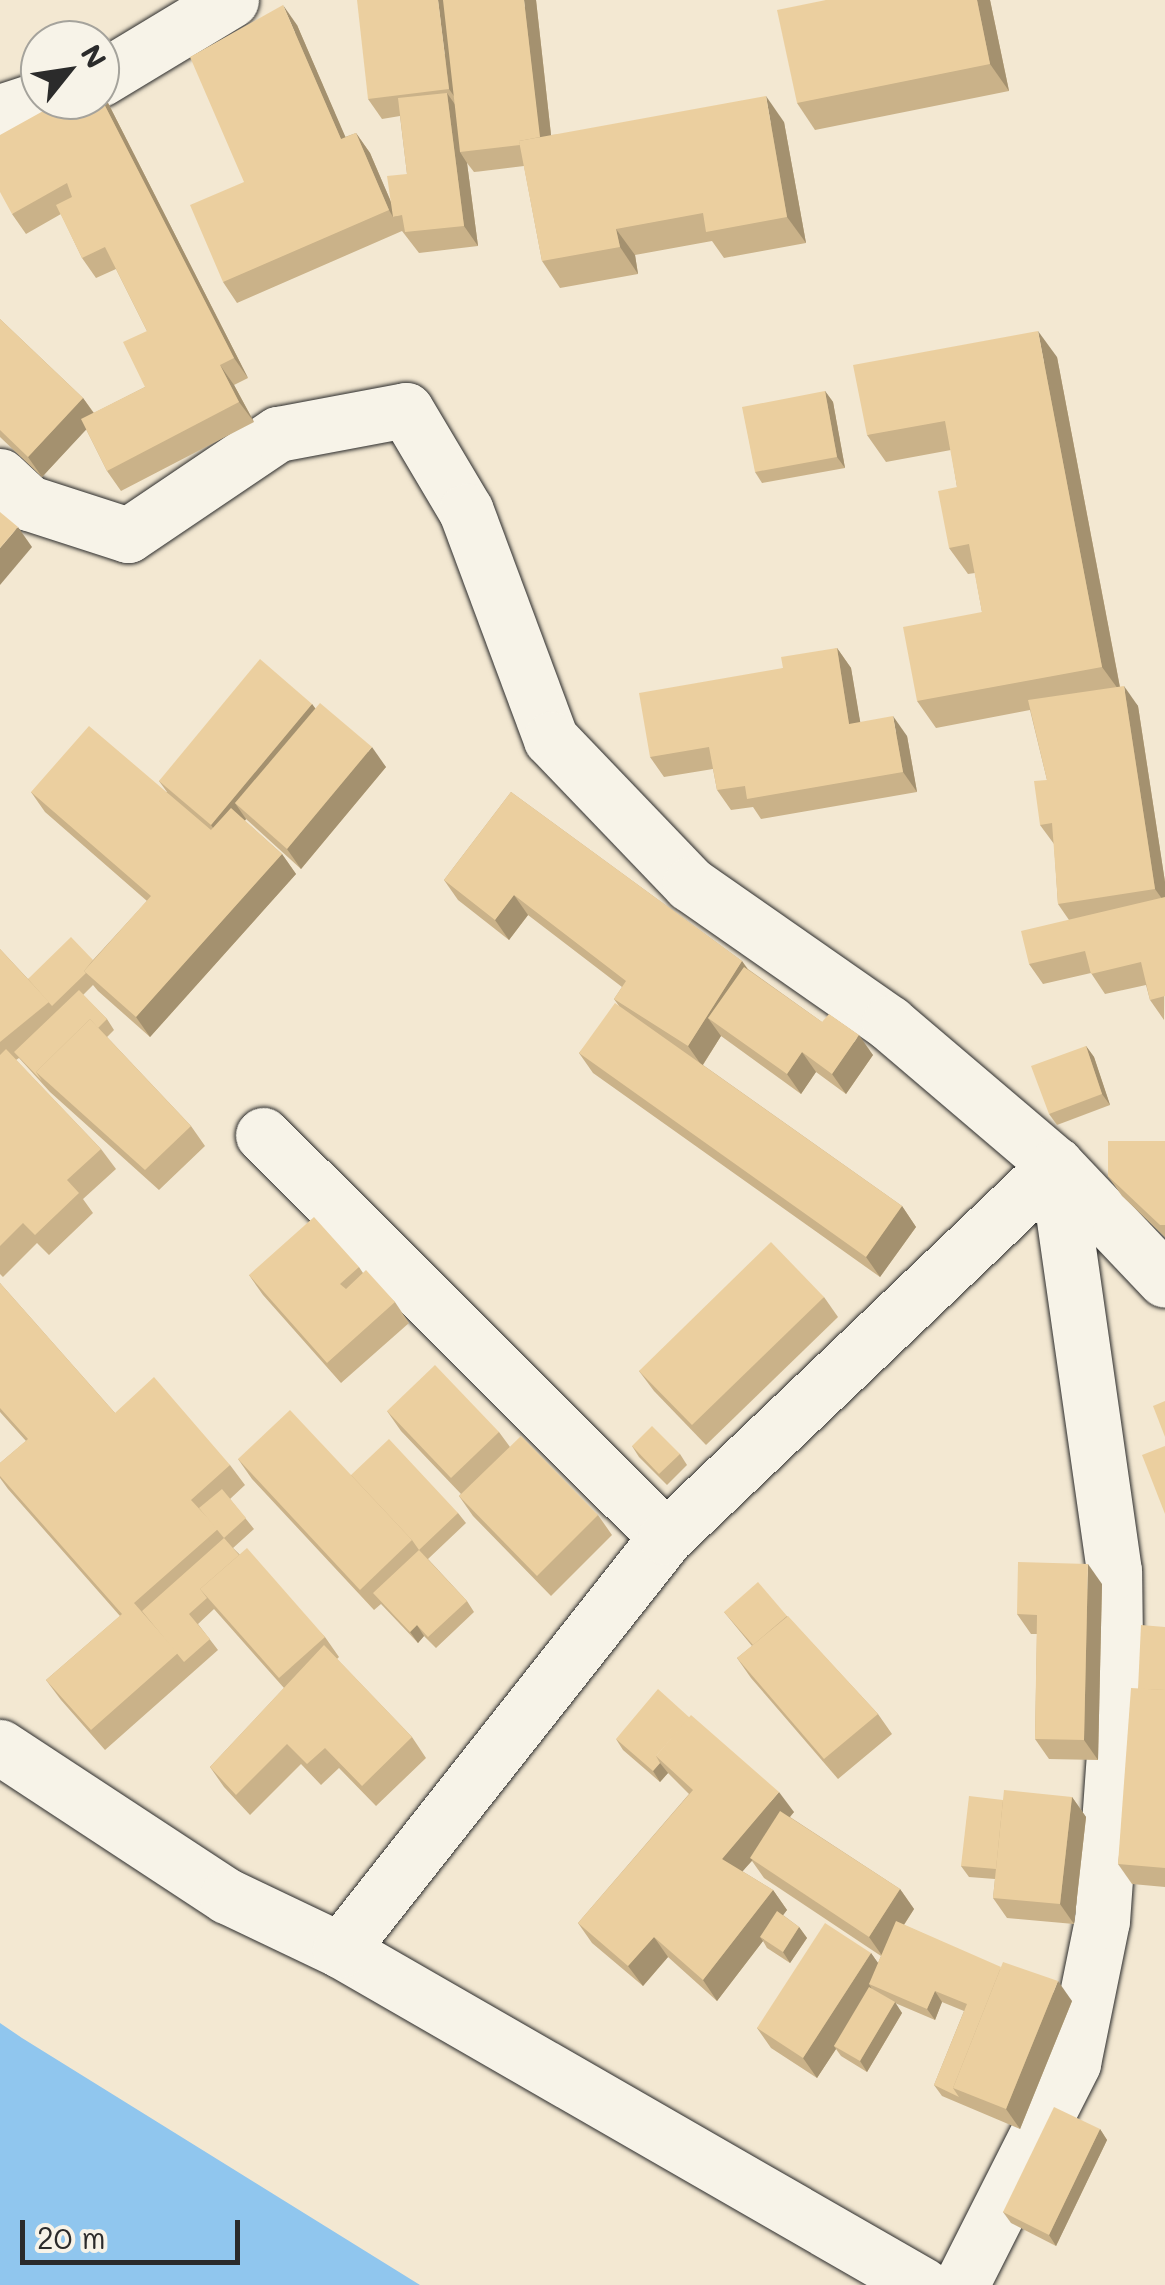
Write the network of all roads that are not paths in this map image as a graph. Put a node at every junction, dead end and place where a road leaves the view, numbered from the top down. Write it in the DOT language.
graph roads {
  1 [pos="231,0"];
  2 [pos="120,67"];
  3 [pos="0,476"];
  4 [pos="263,1135"];
  5 [pos="1056,1165"];
  6 [pos="1165,1280"];
  7 [pos="666,1537"];
  8 [pos="0,1747"];
  9 [pos="340,1950"];
  10 [pos="922,2285"];
  11 [pos="961,2285"];
  1 -- 2 [label="street"];
  3 -- 5 [label="street"];
  4 -- 7 [label="street"];
  5 -- 6 [label="street"];
  5 -- 7 [label="street"];
  5 -- 11 [label="street"];
  7 -- 9 [label="street"];
  8 -- 9 [label="street"];
  9 -- 10 [label="street"];
}
